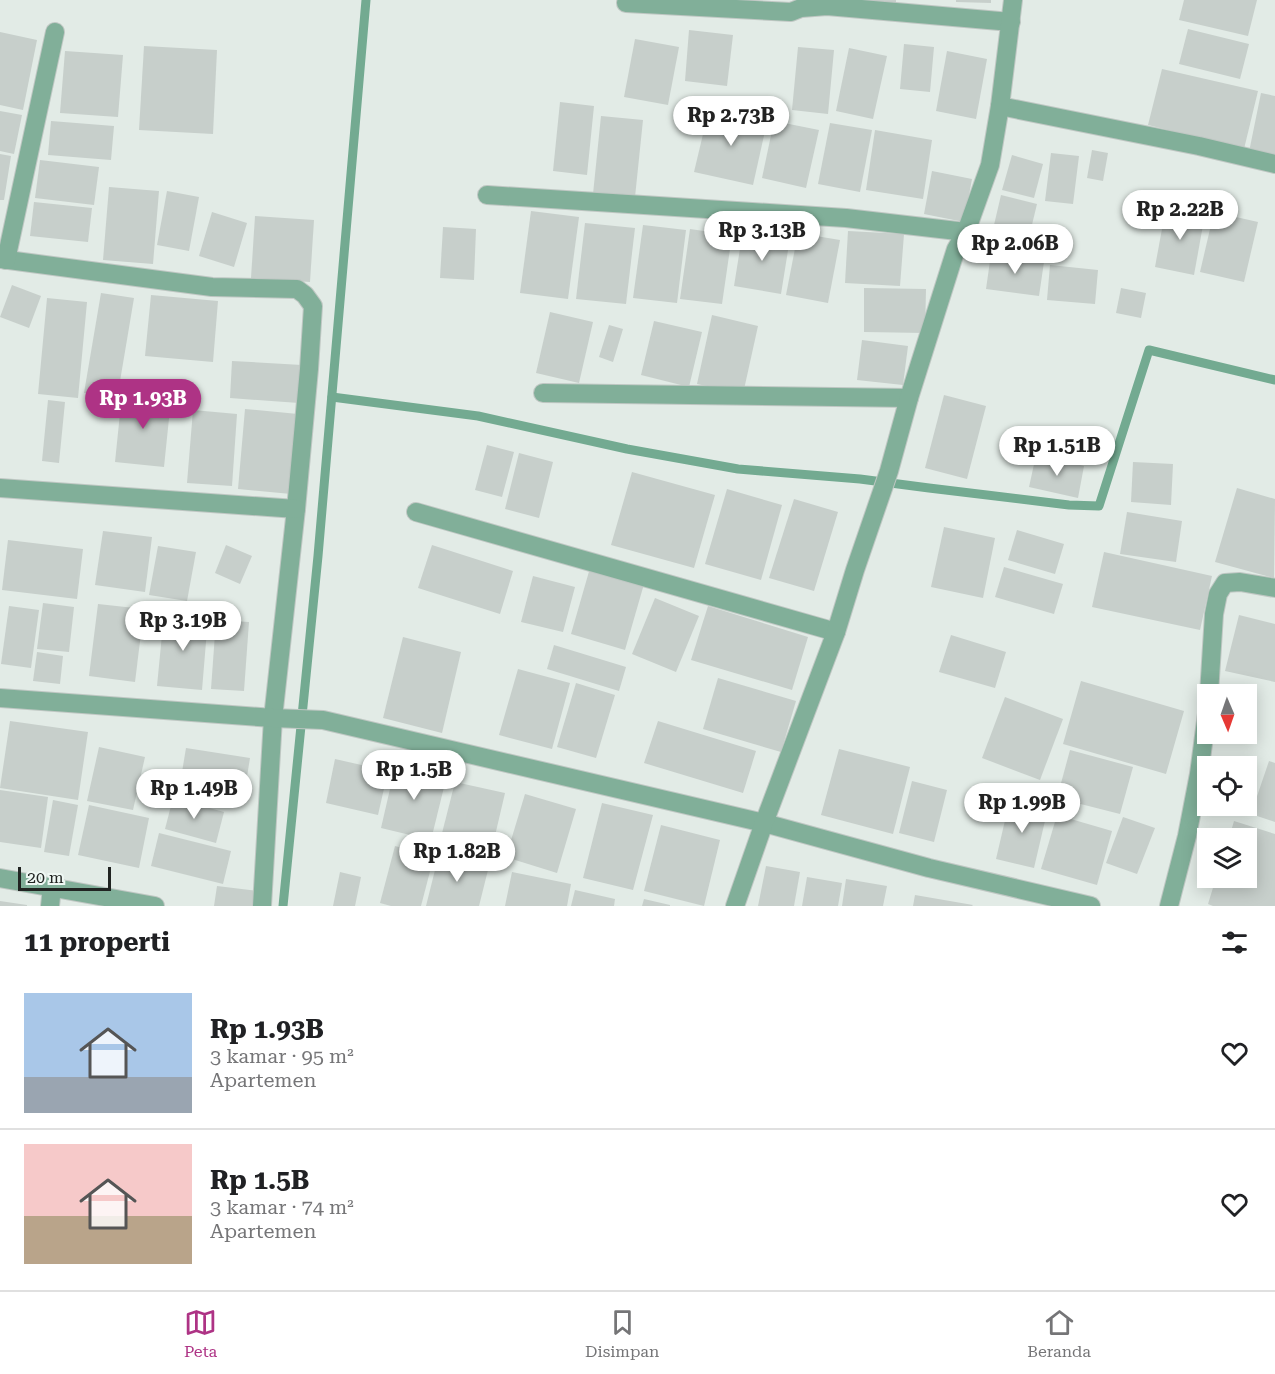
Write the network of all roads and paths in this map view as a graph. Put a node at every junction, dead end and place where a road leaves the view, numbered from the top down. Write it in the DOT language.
graph roads {
  1 [pos="1013,0"];
  2 [pos="626,3"];
  3 [pos="1011,22"];
  4 [pos="55,32"];
  5 [pos="1000,106"];
  6 [pos="1275,164"];
  7 [pos="487,195"];
  8 [pos="966,232"];
  9 [pos="3,260"];
  10 [pos="543,393"];
  11 [pos="909,398"];
  12 [pos="0,488"];
  13 [pos="296,509"];
  14 [pos="416,512"];
  15 [pos="1275,588"];
  16 [pos="836,632"];
  17 [pos="1210,684"];
  18 [pos="0,698"];
  19 [pos="280,718"];
  20 [pos="1203,744"];
  21 [pos="764,823"];
  22 [pos="0,878"];
  23 [pos="52,887"];
  24 [pos="50,906"];
  25 [pos="155,906"];
  26 [pos="261,906"];
  27 [pos="735,906"];
  28 [pos="1091,906"];
  29 [pos="1169,906"];
  1 -- 3 [label="street"];
  2 -- 3 [label="street"];
  3 -- 5 [label="street"];
  4 -- 9 [label="street"];
  5 -- 6 [label="street"];
  5 -- 8 [label="street"];
  7 -- 8 [label="street"];
  8 -- 11 [label="street"];
  9 -- 13 [label="street"];
  10 -- 11 [label="street"];
  11 -- 16 [label="street"];
  12 -- 13 [label="street"];
  13 -- 19 [label="street"];
  14 -- 16 [label="street"];
  15 -- 17 [label="street"];
  16 -- 21 [label="street"];
  18 -- 19 [label="street"];
  19 -- 21 [label="street"];
  19 -- 26 [label="street"];
  20 -- 29 [label="street"];
  21 -- 27 [label="street"];
  21 -- 28 [label="street"];
  22 -- 23 [label="street"];
  23 -- 24 [label="street"];
  23 -- 25 [label="street"];
}
